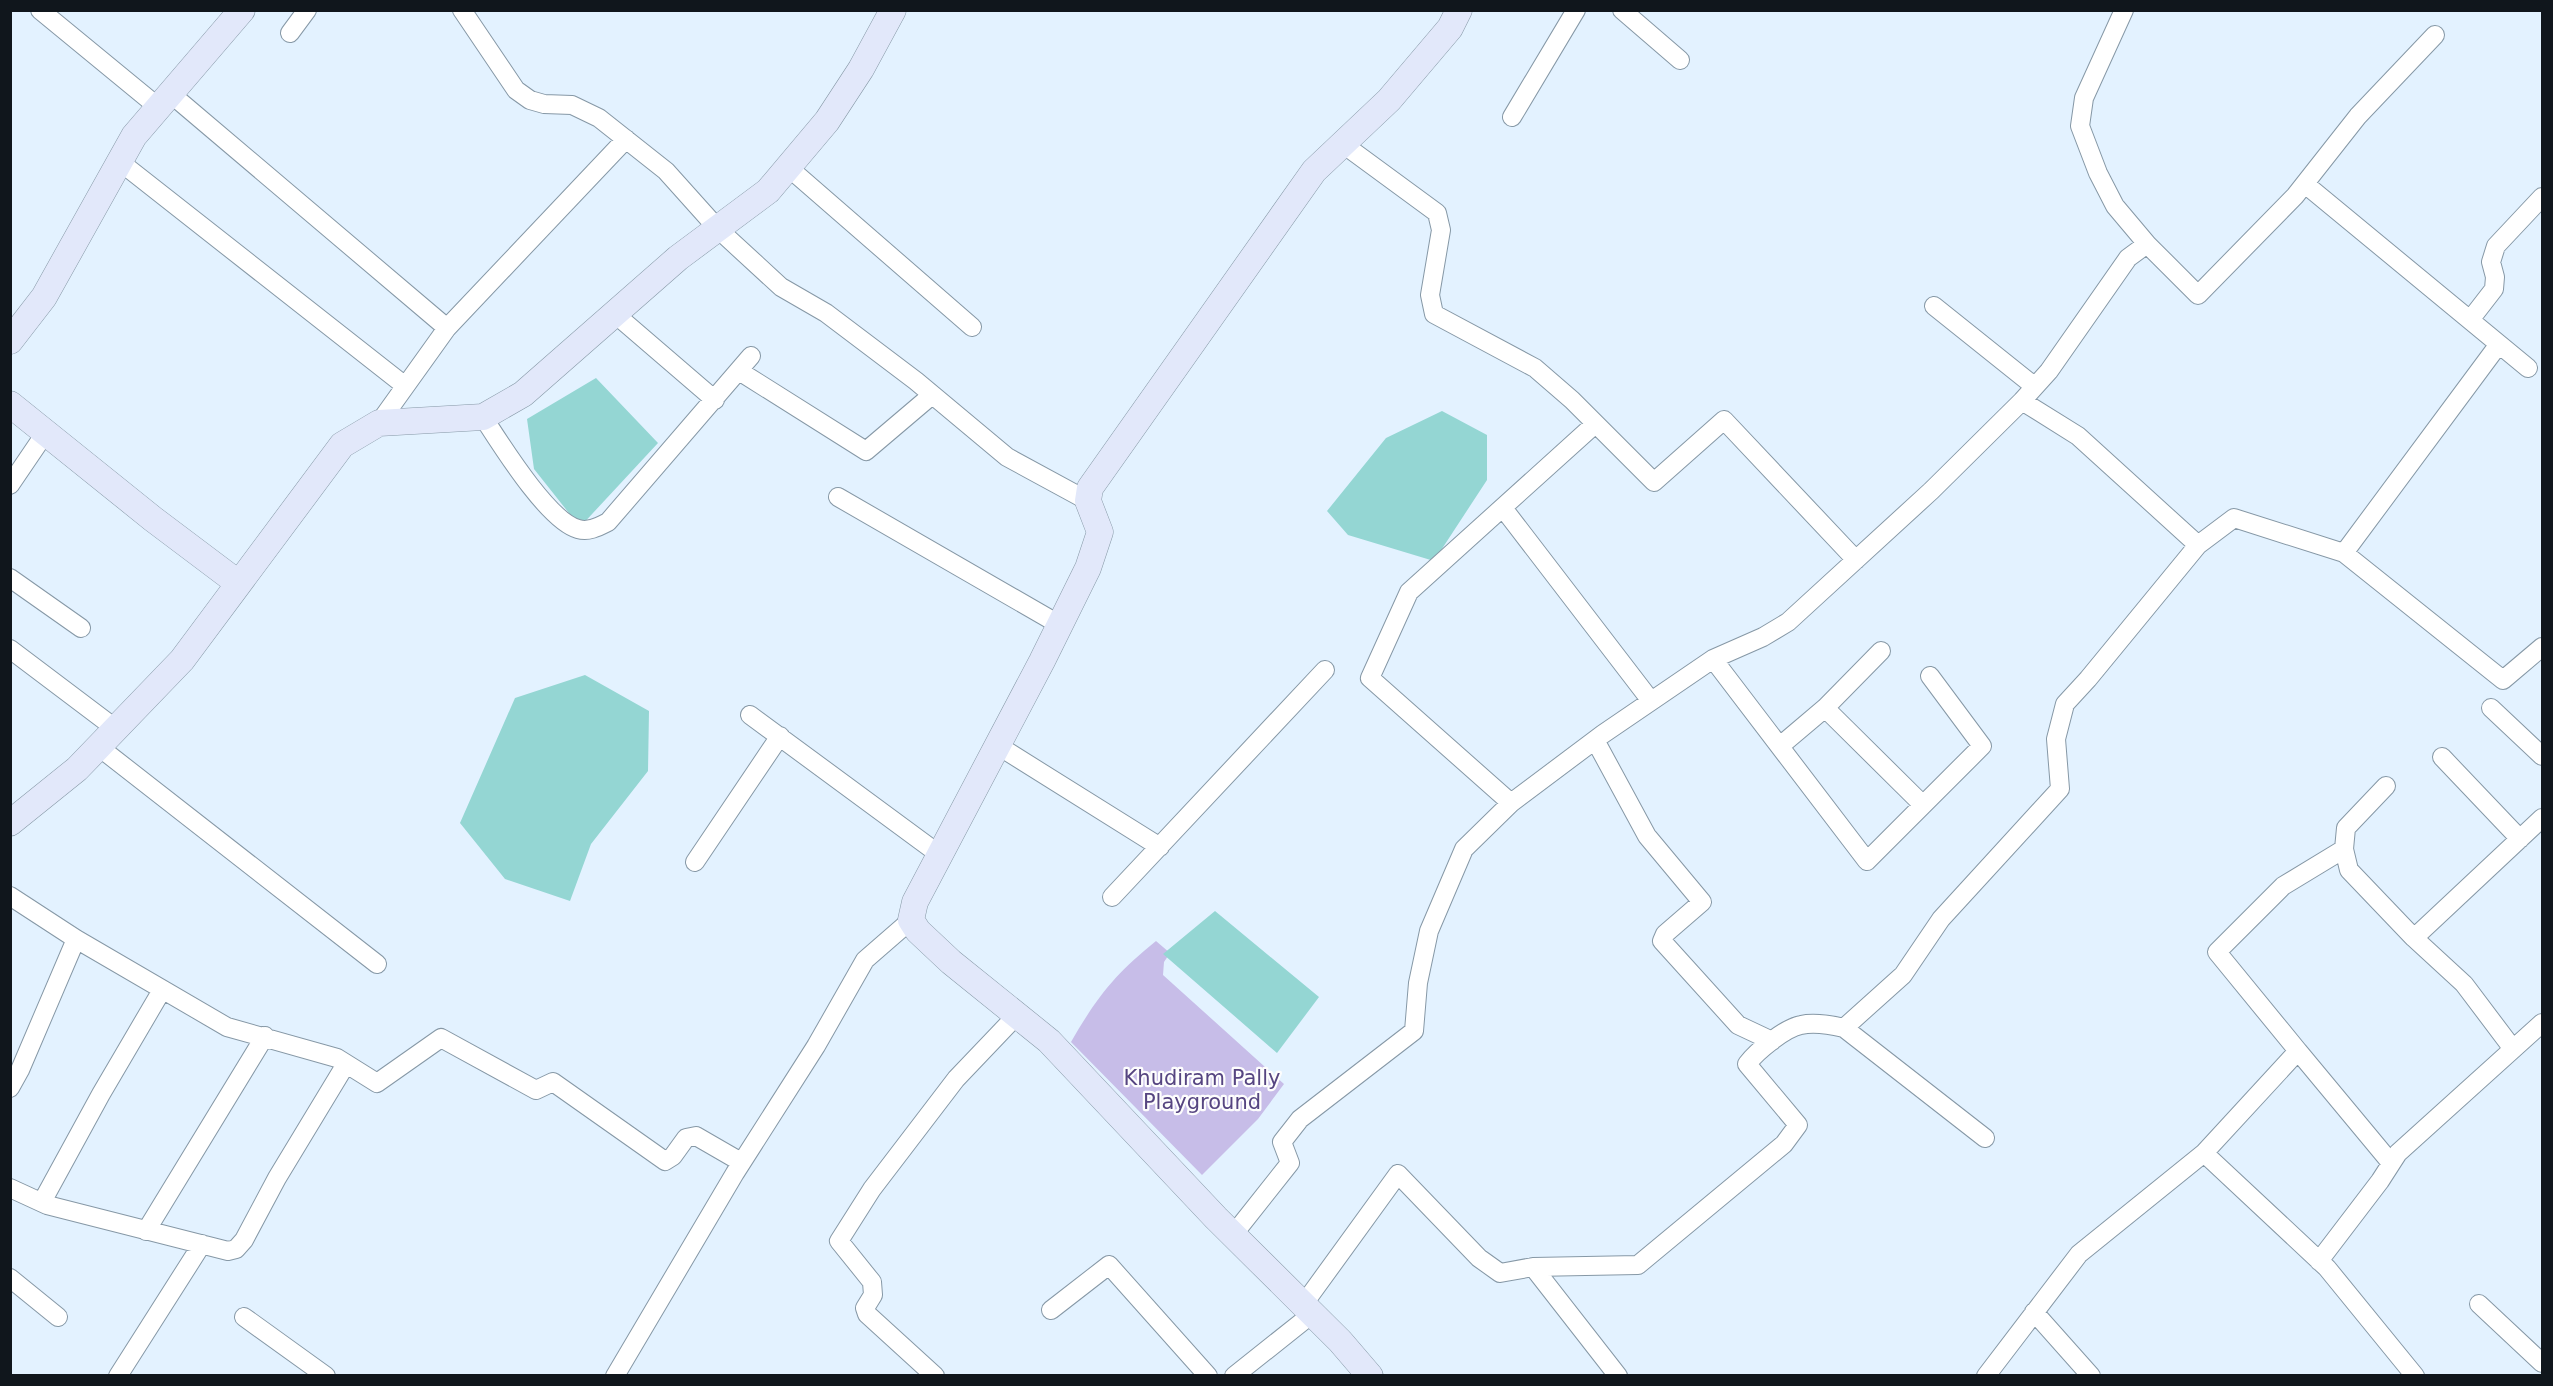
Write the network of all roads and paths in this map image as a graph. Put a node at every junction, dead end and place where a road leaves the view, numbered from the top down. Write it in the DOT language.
graph roads {
  1 [pos="40,10"];
  2 [pos="242,10"];
  3 [pos="307,10"];
  4 [pos="462,10"];
  5 [pos="893,10"];
  6 [pos="1459,10"];
  7 [pos="1576,10"];
  8 [pos="1622,10"];
  9 [pos="2124,10"];
  10 [pos="290,33"];
  11 [pos="2435,34"];
  12 [pos="1680,60"];
  13 [pos="165,100"];
  14 [pos="1512,117"];
  15 [pos="626,139"];
  16 [pos="1343,144"];
  17 [pos="119,162"];
  18 [pos="788,167"];
  19 [pos="2305,184"];
  20 [pos="2542,197"];
  21 [pos="718,229"];
  22 [pos="2147,244"];
  23 [pos="1934,306"];
  24 [pos="615,314"];
  25 [pos="2470,320"];
  26 [pos="972,327"];
  27 [pos="447,328"];
  28 [pos="10,342"];
  29 [pos="2499,344"];
  30 [pos="751,356"];
  31 [pos="2528,368"];
  32 [pos="739,371"];
  33 [pos="404,385"];
  34 [pos="2034,386"];
  35 [pos="932,394"];
  36 [pos="715,400"];
  37 [pos="2022,401"];
  38 [pos="10,404"];
  39 [pos="483,417"];
  40 [pos="380,423"];
  41 [pos="1595,424"];
  42 [pos="46,432"];
  43 [pos="10,486"];
  44 [pos="838,497"];
  45 [pos="1088,501"];
  46 [pos="1503,508"];
  47 [pos="2198,545"];
  48 [pos="2343,553"];
  49 [pos="1856,560"];
  50 [pos="10,578"];
  51 [pos="238,583"];
  52 [pos="1060,625"];
  53 [pos="81,628"];
  54 [pos="2542,647"];
  55 [pos="10,649"];
  56 [pos="1881,651"];
  57 [pos="1713,659"];
  58 [pos="1325,670"];
  59 [pos="1930,676"];
  60 [pos="1651,701"];
  61 [pos="1825,708"];
  62 [pos="2491,708"];
  63 [pos="750,715"];
  64 [pos="780,736"];
  65 [pos="107,738"];
  66 [pos="1595,740"];
  67 [pos="997,745"];
  68 [pos="1780,746"];
  69 [pos="2542,756"];
  70 [pos="2442,757"];
  71 [pos="2386,786"];
  72 [pos="1511,803"];
  73 [pos="1923,805"];
  74 [pos="2542,818"];
  75 [pos="10,823"];
  76 [pos="2520,839"];
  77 [pos="1160,847"];
  78 [pos="2344,849"];
  79 [pos="940,855"];
  80 [pos="694,862"];
  81 [pos="10,896"];
  82 [pos="1112,897"];
  83 [pos="911,920"];
  84 [pos="2414,938"];
  85 [pos="76,939"];
  86 [pos="377,964"];
  87 [pos="162,990"];
  88 [pos="1017,1015"];
  89 [pos="2542,1023"];
  90 [pos="1844,1028"];
  91 [pos="265,1036"];
  92 [pos="1772,1041"];
  93 [pos="2513,1049"];
  94 [pos="2298,1051"];
  95 [pos="346,1064"];
  96 [pos="10,1088"];
  97 [pos="1985,1138"];
  98 [pos="2204,1153"];
  99 [pos="741,1162"];
  100 [pos="2391,1163"];
  101 [pos="10,1188"];
  102 [pos="42,1202"];
  103 [pos="146,1231"];
  104 [pos="1233,1235"];
  105 [pos="202,1244"];
  106 [pos="2319,1261"];
  107 [pos="1533,1267"];
  108 [pos="10,1278"];
  109 [pos="2479,1304"];
  110 [pos="1308,1309"];
  111 [pos="1051,1310"];
  112 [pos="2034,1312"];
  113 [pos="58,1317"];
  114 [pos="244,1317"];
  115 [pos="2542,1363"];
  116 [pos="118,1376"];
  117 [pos="326,1376"];
  118 [pos="615,1376"];
  119 [pos="935,1376"];
  120 [pos="1208,1376"];
  121 [pos="1234,1376"];
  122 [pos="1370,1376"];
  123 [pos="1618,1376"];
  124 [pos="1986,1376"];
  125 [pos="2091,1376"];
  126 [pos="2415,1376"];
  1 -- 13 [label="street"];
  2 -- 13 [label="street"];
  3 -- 10 [label="street"];
  4 -- 15 [label="street"];
  5 -- 18 [label="street"];
  6 -- 16 [label="street"];
  7 -- 14 [label="street"];
  8 -- 12 [label="street"];
  9 -- 22 [label="street"];
  11 -- 19 [label="street"];
  13 -- 17 [label="street"];
  13 -- 27 [label="street"];
  15 -- 21 [label="street"];
  15 -- 27 [label="street"];
  16 -- 41 [label="street"];
  16 -- 45 [label="street"];
  17 -- 28 [label="street"];
  17 -- 33 [label="street"];
  18 -- 21 [label="street"];
  18 -- 26 [label="street"];
  19 -- 22 [label="street"];
  19 -- 25 [label="street"];
  20 -- 25 [label="street"];
  21 -- 24 [label="street"];
  21 -- 35 [label="street"];
  22 -- 34 [label="street"];
  23 -- 34 [label="street"];
  24 -- 36 [label="street"];
  24 -- 39 [label="street"];
  25 -- 29 [label="street"];
  27 -- 33 [label="street"];
  29 -- 31 [label="street"];
  29 -- 48 [label="street"];
  30 -- 32 [label="street"];
  32 -- 35 [label="street"];
  32 -- 36 [label="street"];
  33 -- 40 [label="street"];
  34 -- 37 [label="street"];
  35 -- 45 [label="street"];
  36 -- 39 [label="street"];
  37 -- 47 [label="street"];
  37 -- 49 [label="street"];
  38 -- 42 [label="street"];
  39 -- 40 [label="street"];
  40 -- 51 [label="street"];
  41 -- 46 [label="street"];
  41 -- 49 [label="street"];
  42 -- 43 [label="street"];
  42 -- 51 [label="street"];
  44 -- 52 [label="street"];
  45 -- 52 [label="street"];
  46 -- 60 [label="street"];
  46 -- 72 [label="street"];
  47 -- 48 [label="street"];
  47 -- 90 [label="street"];
  48 -- 54 [label="street"];
  49 -- 57 [label="street"];
  50 -- 53 [label="street"];
  51 -- 65 [label="street"];
  52 -- 67 [label="street"];
  55 -- 65 [label="street"];
  56 -- 61 [label="street"];
  57 -- 60 [label="street"];
  57 -- 68 [label="street"];
  58 -- 77 [label="street"];
  59 -- 73 [label="street"];
  60 -- 66 [label="street"];
  61 -- 68 [label="street"];
  61 -- 73 [label="street"];
  62 -- 69 [label="street"];
  63 -- 64 [label="street"];
  64 -- 79 [label="street"];
  64 -- 80 [label="street"];
  65 -- 75 [label="street"];
  65 -- 86 [label="street"];
  66 -- 72 [label="street"];
  66 -- 92 [label="street"];
  67 -- 77 [label="street"];
  67 -- 79 [label="street"];
  68 -- 73 [label="street"];
  70 -- 76 [label="street"];
  71 -- 78 [label="street"];
  72 -- 104 [label="street"];
  74 -- 76 [label="street"];
  76 -- 84 [label="street"];
  77 -- 82 [label="street"];
  78 -- 84 [label="street"];
  78 -- 94 [label="street"];
  79 -- 83 [label="street"];
  81 -- 85 [label="street"];
  83 -- 88 [label="street"];
  83 -- 99 [label="street"];
  84 -- 93 [label="street"];
  85 -- 87 [label="street"];
  85 -- 96 [label="street"];
  87 -- 91 [label="street"];
  87 -- 102 [label="street"];
  88 -- 104 [label="street"];
  88 -- 119 [label="street"];
  89 -- 93 [label="street"];
  90 -- 92 [label="street"];
  90 -- 97 [label="street"];
  91 -- 95 [label="street"];
  91 -- 103 [label="street"];
  92 -- 107 [label="street"];
  93 -- 100 [label="street"];
  94 -- 98 [label="street"];
  94 -- 100 [label="street"];
  95 -- 99 [label="street"];
  95 -- 105 [label="street"];
  98 -- 106 [label="street"];
  98 -- 112 [label="street"];
  99 -- 118 [label="street"];
  100 -- 106 [label="street"];
  101 -- 102 [label="street"];
  102 -- 103 [label="street"];
  103 -- 105 [label="street"];
  104 -- 110 [label="street"];
  105 -- 116 [label="street"];
  106 -- 126 [label="street"];
  107 -- 110 [label="street"];
  107 -- 123 [label="street"];
  108 -- 113 [label="street"];
  109 -- 115 [label="street"];
  110 -- 121 [label="street"];
  110 -- 122 [label="street"];
  111 -- 120 [label="street"];
  112 -- 124 [label="street"];
  112 -- 125 [label="street"];
  114 -- 117 [label="street"];
}
